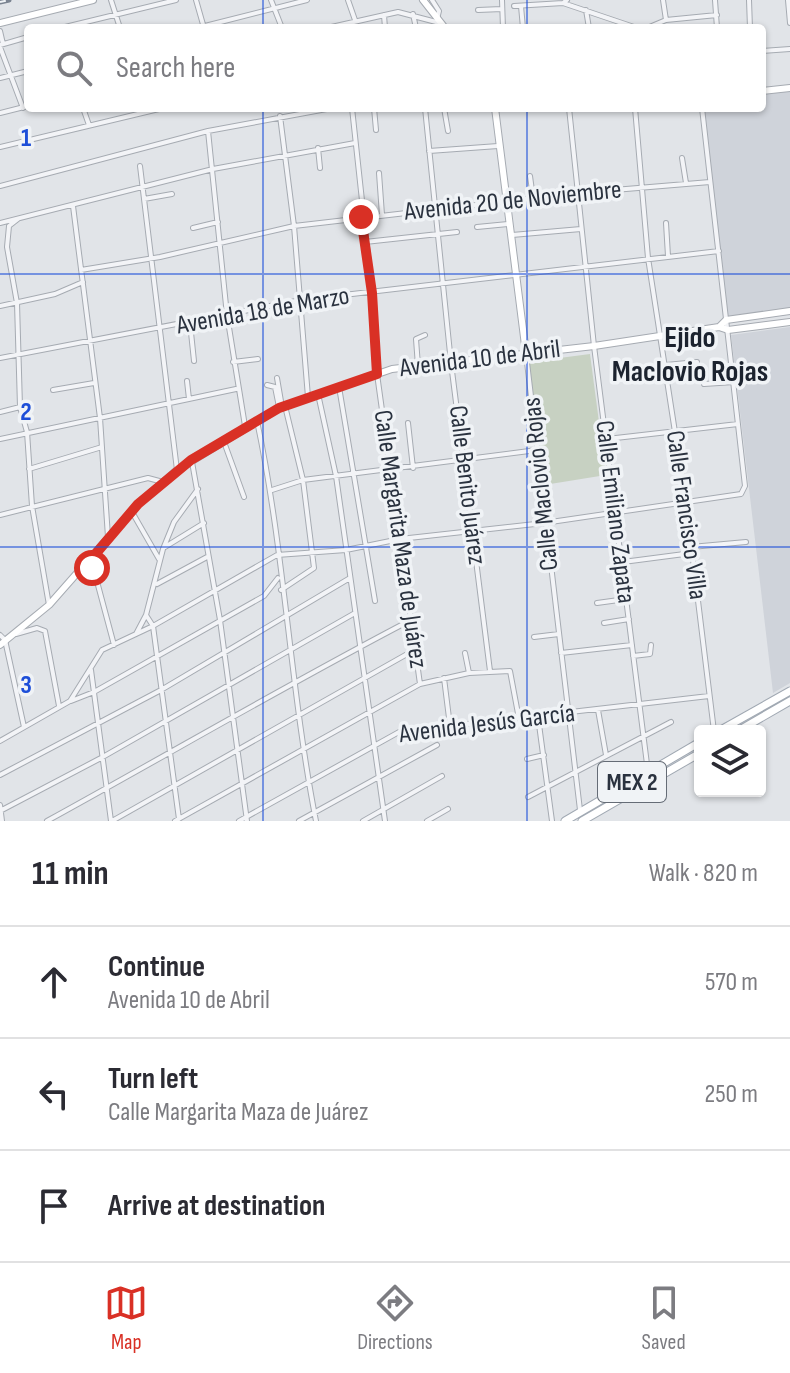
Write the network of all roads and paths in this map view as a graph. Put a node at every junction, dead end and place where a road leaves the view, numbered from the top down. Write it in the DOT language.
graph roads {
  1 [pos="93,0"];
  2 [pos="111,0"];
  3 [pos="176,0"];
  4 [pos="196,0"];
  5 [pos="271,0"];
  6 [pos="307,0"];
  7 [pos="348,0"];
  8 [pos="423,0"];
  9 [pos="432,0"];
  10 [pos="502,0"];
  11 [pos="663,0"];
  12 [pos="715,0"];
  13 [pos="749,0"];
  14 [pos="788,0"];
  15 [pos="565,1"];
  16 [pos="514,6"];
  17 [pos="521,6"];
  18 [pos="274,8"];
  19 [pos="502,9"];
  20 [pos="478,10"];
  21 [pos="586,10"];
  22 [pos="413,14"];
  23 [pos="384,15"];
  24 [pos="717,15"];
  25 [pos="116,16"];
  26 [pos="355,20"];
  27 [pos="666,20"];
  28 [pos="0,23"];
  29 [pos="441,23"];
  30 [pos="790,23"];
  31 [pos="79,24"];
  32 [pos="119,24"];
  33 [pos="201,24"];
  34 [pos="216,24"];
  35 [pos="280,24"];
  36 [pos="341,24"];
  37 [pos="385,24"];
  38 [pos="415,24"];
  39 [pos="503,24"];
  40 [pos="523,24"];
  41 [pos="588,24"];
  42 [pos="626,24"];
  43 [pos="656,24"];
  44 [pos="717,24"];
  45 [pos="750,24"];
  46 [pos="0,31"];
  47 [pos="24,38"];
  48 [pos="1,45"];
  49 [pos="790,49"];
  50 [pos="766,51"];
  51 [pos="24,72"];
  52 [pos="11,75"];
  53 [pos="0,78"];
  54 [pos="790,88"];
  55 [pos="766,91"];
  56 [pos="24,105"];
  57 [pos="24,107"];
  58 [pos="84,112"];
  59 [pos="146,112"];
  60 [pos="306,112"];
  61 [pos="352,112"];
  62 [pos="374,112"];
  63 [pos="425,112"];
  64 [pos="445,112"];
  65 [pos="495,112"];
  66 [pos="569,112"];
  67 [pos="635,112"];
  68 [pos="702,112"];
  69 [pos="0,113"];
  70 [pos="138,114"];
  71 [pos="280,116"];
  72 [pos="89,125"];
  73 [pos="376,130"];
  74 [pos="208,131"];
  75 [pos="448,131"];
  76 [pos="355,143"];
  77 [pos="499,146"];
  78 [pos="0,147"];
  79 [pos="318,148"];
  80 [pos="429,151"];
  81 [pos="284,154"];
  82 [pos="682,158"];
  83 [pos="140,166"];
  84 [pos="320,168"];
  85 [pos="213,169"];
  86 [pos="379,173"];
  87 [pos="530,176"];
  88 [pos="710,182"];
  89 [pos="686,184"];
  90 [pos="0,186"];
  91 [pos="143,188"];
  92 [pos="642,188"];
  93 [pos="578,193"];
  94 [pos="172,194"];
  95 [pos="533,198"];
  96 [pos="144,199"];
  97 [pos="505,202"];
  98 [pos="73,206"];
  99 [pos="435,211"];
  100 [pos="382,216"];
  101 [pos="361,217"];
  102 [pos="18,219"];
  103 [pos="218,222"];
  104 [pos="0,223"];
  105 [pos="666,223"];
  106 [pos="508,224"];
  107 [pos="294,226"];
  108 [pos="477,227"];
  109 [pos="193,228"];
  110 [pos="581,229"];
  111 [pos="457,232"];
  112 [pos="437,234"];
  113 [pos="509,235"];
  114 [pos="220,242"];
  115 [pos="365,242"];
  116 [pos="719,251"];
  117 [pos="668,256"];
  118 [pos="153,258"];
  119 [pos="648,258"];
  120 [pos="585,265"];
  121 [pos="81,270"];
  122 [pos="514,274"];
  123 [pos="83,282"];
  124 [pos="443,282"];
  125 [pos="372,293"];
  126 [pos="301,300"];
  127 [pos="17,303"];
  128 [pos="0,306"];
  129 [pos="790,311"];
  130 [pos="227,315"];
  131 [pos="726,320"];
  132 [pos="790,322"];
  133 [pos="190,323"];
  134 [pos="719,327"];
  135 [pos="159,329"];
  136 [pos="728,330"];
  137 [pos="425,335"];
  138 [pos="662,337"];
  139 [pos="90,343"];
  140 [pos="594,346"];
  141 [pos="526,353"];
  142 [pos="18,355"];
  143 [pos="0,358"];
  144 [pos="258,359"];
  145 [pos="194,361"];
  146 [pos="233,362"];
  147 [pos="697,362"];
  148 [pos="451,363"];
  149 [pos="666,365"];
  150 [pos="418,366"];
  151 [pos="377,374"];
  152 [pos="277,378"];
  153 [pos="187,381"];
  154 [pos="734,382"];
  155 [pos="94,383"];
  156 [pos="704,384"];
  157 [pos="267,385"];
  158 [pos="339,387"];
  159 [pos="237,389"];
  160 [pos="53,390"];
  161 [pos="318,394"];
  162 [pos="308,397"];
  163 [pos="189,399"];
  164 [pos="167,405"];
  165 [pos="20,407"];
  166 [pos="282,407"];
  167 [pos="0,412"];
  168 [pos="100,418"];
  169 [pos="257,419"];
  170 [pos="408,423"];
  171 [pos="738,424"];
  172 [pos="245,426"];
  173 [pos="674,430"];
  174 [pos="27,432"];
  175 [pos="0,439"];
  176 [pos="607,439"];
  177 [pos="224,442"];
  178 [pos="102,447"];
  179 [pos="537,450"];
  180 [pos="191,460"];
  181 [pos="466,461"];
  182 [pos="413,468"];
  183 [pos="29,469"];
  184 [pos="177,470"];
  185 [pos="389,471"];
  186 [pos="354,474"];
  187 [pos="336,476"];
  188 [pos="303,480"];
  189 [pos="163,482"];
  190 [pos="106,488"];
  191 [pos="198,489"];
  192 [pos="272,490"];
  193 [pos="244,497"];
  194 [pos="686,503"];
  195 [pos="32,506"];
  196 [pos="1,512"];
  197 [pos="132,512"];
  198 [pos="615,513"];
  199 [pos="204,523"];
  200 [pos="544,523"];
  201 [pos="473,532"];
  202 [pos="400,539"];
  203 [pos="108,541"];
  204 [pos="746,542"];
  205 [pos="366,546"];
  206 [pos="163,549"];
  207 [pos="346,550"];
  208 [pos="691,550"];
  209 [pos="312,552"];
  210 [pos="277,555"];
  211 [pos="207,557"];
  212 [pos="159,559"];
  213 [pos="622,562"];
  214 [pos="87,564"];
  215 [pos="280,576"];
  216 [pos="350,578"];
  217 [pos="157,584"];
  218 [pos="215,590"];
  219 [pos="281,590"];
  220 [pos="626,599"];
  221 [pos="375,601"];
  222 [pos="597,603"];
  223 [pos="49,605"];
  224 [pos="355,613"];
  225 [pos="146,615"];
  226 [pos="285,615"];
  227 [pos="629,619"];
  228 [pos="220,620"];
  229 [pos="411,620"];
  230 [pos="604,623"];
  231 [pos="153,626"];
  232 [pos="559,634"];
  233 [pos="135,635"];
  234 [pos="534,637"];
  235 [pos="4,639"];
  236 [pos="114,645"];
  237 [pos="632,645"];
  238 [pos="651,645"];
  239 [pos="361,646"];
  240 [pos="291,647"];
  241 [pos="416,649"];
  242 [pos="465,653"];
  243 [pos="561,653"];
  244 [pos="223,654"];
  245 [pos="633,656"];
  246 [pos="156,658"];
  247 [pos="91,670"];
  248 [pos="490,671"];
  249 [pos="469,673"];
  250 [pos="365,677"];
  251 [pos="444,678"];
  252 [pos="297,680"];
  253 [pos="420,684"];
  254 [pos="227,685"];
  255 [pos="161,690"];
  256 [pos="790,691"];
  257 [pos="94,692"];
  258 [pos="709,696"];
  259 [pos="70,701"];
  260 [pos="790,701"];
  261 [pos="639,705"];
  262 [pos="59,706"];
  263 [pos="369,709"];
  264 [pos="598,710"];
  265 [pos="299,713"];
  266 [pos="568,713"];
  267 [pos="538,717"];
  268 [pos="231,718"];
  269 [pos="519,719"];
  270 [pos="165,720"];
  271 [pos="671,722"];
  272 [pos="99,724"];
  273 [pos="715,725"];
  274 [pos="727,725"];
  275 [pos="748,725"];
  276 [pos="450,726"];
  277 [pos="24,727"];
  278 [pos="643,734"];
  279 [pos="0,741"];
  280 [pos="374,743"];
  281 [pos="437,745"];
  282 [pos="694,745"];
  283 [pos="305,746"];
  284 [pos="237,750"];
  285 [pos="170,755"];
  286 [pos="544,755"];
  287 [pos="606,755"];
  288 [pos="694,756"];
  289 [pos="101,758"];
  290 [pos="527,759"];
  291 [pos="648,772"];
  292 [pos="575,774"];
  293 [pos="0,775"];
  294 [pos="442,776"];
  295 [pos="378,777"];
  296 [pos="310,781"];
  297 [pos="242,782"];
  298 [pos="174,786"];
  299 [pos="105,789"];
  300 [pos="548,790"];
  301 [pos="528,797"];
  302 [pos="0,808"];
  303 [pos="384,809"];
  304 [pos="448,809"];
  305 [pos="314,812"];
  306 [pos="581,817"];
  307 [pos="247,819"];
  308 [pos="178,820"];
  309 [pos="2,821"];
  310 [pos="47,821"];
  311 [pos="111,821"];
  312 [pos="239,821"];
  313 [pos="299,821"];
  314 [pos="316,821"];
  315 [pos="363,821"];
  316 [pos="385,821"];
  317 [pos="427,821"];
  318 [pos="552,821"];
  319 [pos="565,821"];
  1 -- 28 [label="street"];
  2 -- 25 [label="street"];
  3 -- 25 [label="street"];
  4 -- 33 [label="street"];
  5 -- 18 [label="street"];
  6 -- 18 [label="street"];
  7 -- 26 [label="street"];
  8 -- 29 [label="street"];
  9 -- 29 [label="street"];
  10 -- 19 [label="street"];
  11 -- 27 [label="street"];
  12 -- 24 [label="street"];
  13 -- 45 [label="street"];
  14 -- 30 [label="street"];
  15 -- 17 [label="street"];
  15 -- 21 [label="street"];
  16 -- 17 [label="street"];
  17 -- 40 [label="street"];
  18 -- 34 [label="street"];
  18 -- 35 [label="street"];
  19 -- 20 [label="street"];
  19 -- 39 [label="street"];
  21 -- 41 [label="street"];
  21 -- 42 [label="street"];
  22 -- 23 [label="street"];
  22 -- 29 [label="street"];
  22 -- 38 [label="street"];
  23 -- 26 [label="street"];
  23 -- 37 [label="street"];
  24 -- 27 [label="street"];
  24 -- 44 [label="street"];
  25 -- 31 [label="street"];
  25 -- 32 [label="street"];
  26 -- 36 [label="street"];
  27 -- 43 [label="street"];
  46 -- 48 [label="street"];
  47 -- 48 [label="street"];
  48 -- 52 [label="street"];
  49 -- 50 [label="street"];
  51 -- 52 [label="street"];
  52 -- 53 [label="street"];
  52 -- 56 [label="street"];
  54 -- 55 [label="street"];
  57 -- 69 [label="street"];
  58 -- 72 [label="street"];
  59 -- 70 [label="street"];
  60 -- 71 [label="street"];
  61 -- 76 [label="street, Calle Margarita Maza de Juárez"];
  62 -- 73 [label="street"];
  63 -- 80 [label="street, Calle Benito Juárez"];
  64 -- 75 [label="street"];
  65 -- 77 [label="street, Calle Maclovio Rojas"];
  66 -- 93 [label="street, Calle Emiliano Zapata"];
  67 -- 92 [label="street, Calle Francisco Villa"];
  68 -- 88 [label="street"];
  70 -- 72 [label="street"];
  71 -- 74 [label="street"];
  71 -- 81 [label="street"];
  72 -- 78 [label="street"];
  74 -- 85 [label="street"];
  74 -- 90 [label="street"];
  76 -- 79 [label="street"];
  76 -- 101 [label="street, Calle Margarita Maza de Juárez"];
  77 -- 80 [label="street"];
  77 -- 97 [label="street, Calle Maclovio Rojas"];
  79 -- 81 [label="street"];
  79 -- 84 [label="street"];
  80 -- 99 [label="street, Calle Benito Juárez"];
  81 -- 85 [label="street"];
  81 -- 107 [label="street"];
  82 -- 89 [label="street"];
  83 -- 91 [label="street"];
  85 -- 91 [label="street"];
  85 -- 103 [label="street"];
  86 -- 100 [label="street"];
  87 -- 95 [label="street"];
  88 -- 89 [label="street, Avenida 20 de Noviembre"];
  88 -- 116 [label="street"];
  89 -- 92 [label="street, Avenida 20 de Noviembre"];
  91 -- 96 [label="street"];
  91 -- 98 [label="street"];
  92 -- 93 [label="street, Avenida 20 de Noviembre"];
  92 -- 119 [label="street, Calle Francisco Villa"];
  93 -- 95 [label="street, Avenida 20 de Noviembre"];
  93 -- 110 [label="street, Calle Emiliano Zapata"];
  94 -- 96 [label="street"];
  95 -- 97 [label="street, Avenida 20 de Noviembre"];
  96 -- 118 [label="street"];
  97 -- 99 [label="street, Avenida 20 de Noviembre"];
  97 -- 106 [label="street, Calle Maclovio Rojas"];
  98 -- 102 [label="street"];
  98 -- 121 [label="street"];
  99 -- 100 [label="street, Avenida 20 de Noviembre"];
  99 -- 112 [label="street, Calle Benito Juárez"];
  100 -- 101 [label="street, Avenida 20 de Noviembre"];
  101 -- 107 [label="street, Avenida 20 de Noviembre"];
  101 -- 115 [label="street, Calle Margarita Maza de Juárez"];
  102 -- 104 [label="street"];
  102 -- 127 [label="street"];
  103 -- 109 [label="street"];
  103 -- 114 [label="street"];
  105 -- 117 [label="street"];
  106 -- 108 [label="street"];
  106 -- 113 [label="street, Calle Maclovio Rojas"];
  107 -- 114 [label="street, Avenida 20 de Noviembre"];
  107 -- 126 [label="street"];
  110 -- 113 [label="street"];
  110 -- 120 [label="street, Calle Emiliano Zapata"];
  111 -- 112 [label="street"];
  112 -- 115 [label="street"];
  112 -- 124 [label="street, Calle Benito Juárez"];
  113 -- 122 [label="street, Calle Maclovio Rojas"];
  114 -- 118 [label="street, Avenida 20 de Noviembre"];
  114 -- 130 [label="street"];
  115 -- 125 [label="street, Calle Margarita Maza de Juárez"];
  116 -- 117 [label="street, Avenida 18 de Marzo"];
  116 -- 131 [label="street"];
  117 -- 119 [label="street, Avenida 18 de Marzo"];
  118 -- 121 [label="street, Avenida 20 de Noviembre"];
  118 -- 135 [label="street"];
  119 -- 120 [label="street, Avenida 18 de Marzo"];
  119 -- 138 [label="street, Calle Francisco Villa"];
  120 -- 122 [label="street, Avenida 18 de Marzo"];
  120 -- 140 [label="street, Calle Emiliano Zapata"];
  121 -- 123 [label="street"];
  122 -- 124 [label="street, Avenida 18 de Marzo"];
  122 -- 141 [label="street, Calle Maclovio Rojas"];
  123 -- 127 [label="street"];
  123 -- 139 [label="street"];
  124 -- 125 [label="street, Avenida 18 de Marzo"];
  124 -- 148 [label="street, Calle Benito Juárez"];
  125 -- 126 [label="street, Avenida 18 de Marzo"];
  125 -- 151 [label="street, Calle Margarita Maza de Juárez"];
  126 -- 130 [label="street, Avenida 18 de Marzo"];
  126 -- 162 [label="street"];
  127 -- 128 [label="street"];
  127 -- 142 [label="street"];
  129 -- 131 [label="street"];
  130 -- 133 [label="street, Avenida 18 de Marzo"];
  130 -- 146 [label="street"];
  131 -- 134 [label="street"];
  131 -- 136 [label="street"];
  132 -- 136 [label="street"];
  133 -- 135 [label="street, Avenida 18 de Marzo"];
  133 -- 145 [label="street"];
  134 -- 136 [label="street"];
  134 -- 138 [label="street, Avenida 10 de Abril"];
  135 -- 139 [label="street, Avenida 18 de Marzo"];
  135 -- 164 [label="street"];
  136 -- 154 [label="street"];
  137 -- 150 [label="street"];
  138 -- 140 [label="street, Avenida 10 de Abril"];
  138 -- 149 [label="street, Calle Francisco Villa"];
  139 -- 142 [label="street, Avenida 18 de Marzo"];
  139 -- 155 [label="street"];
  140 -- 141 [label="street, Avenida 10 de Abril"];
  140 -- 176 [label="street, Calle Emiliano Zapata"];
  141 -- 148 [label="street, Avenida 10 de Abril"];
  141 -- 179 [label="street, Calle Maclovio Rojas"];
  142 -- 143 [label="street, Avenida 18 de Marzo"];
  142 -- 165 [label="street"];
  144 -- 146 [label="street"];
  146 -- 159 [label="street"];
  147 -- 149 [label="street"];
  148 -- 150 [label="street, Avenida 10 de Abril"];
  148 -- 181 [label="street, Calle Benito Juárez"];
  149 -- 173 [label="street, Calle Francisco Villa"];
  150 -- 151 [label="street, Avenida 10 de Abril"];
  151 -- 158 [label="street, Avenida 10 de Abril"];
  151 -- 185 [label="street, Calle Margarita Maza de Juárez"];
  152 -- 166 [label="street"];
  153 -- 163 [label="street"];
  154 -- 156 [label="street"];
  154 -- 171 [label="street"];
  155 -- 160 [label="street"];
  155 -- 168 [label="street"];
  157 -- 166 [label="street"];
  158 -- 161 [label="street, Avenida 10 de Abril"];
  158 -- 186 [label="street"];
  159 -- 163 [label="street"];
  159 -- 172 [label="street"];
  161 -- 162 [label="street, Avenida 10 de Abril"];
  161 -- 187 [label="street"];
  162 -- 166 [label="street, Avenida 10 de Abril"];
  163 -- 164 [label="street"];
  164 -- 168 [label="street"];
  164 -- 184 [label="street"];
  165 -- 167 [label="street"];
  165 -- 174 [label="street"];
  166 -- 169 [label="street, Avenida 10 de Abril"];
  166 -- 188 [label="street"];
  168 -- 174 [label="street"];
  168 -- 178 [label="street"];
  169 -- 172 [label="street, Avenida 10 de Abril"];
  169 -- 192 [label="street"];
  170 -- 182 [label="street"];
  171 -- 173 [label="street"];
  171 -- 194 [label="street"];
  172 -- 177 [label="street, Avenida 10 de Abril"];
  173 -- 176 [label="street"];
  173 -- 194 [label="street, Calle Francisco Villa"];
  174 -- 175 [label="street"];
  174 -- 183 [label="street"];
  176 -- 198 [label="street, Calle Emiliano Zapata"];
  177 -- 180 [label="street, Avenida 10 de Abril"];
  177 -- 193 [label="street"];
  178 -- 183 [label="street"];
  178 -- 190 [label="street"];
  179 -- 181 [label="street"];
  179 -- 200 [label="street, Calle Maclovio Rojas"];
  180 -- 184 [label="street, Avenida 10 de Abril"];
  180 -- 191 [label="street"];
  181 -- 182 [label="street"];
  181 -- 201 [label="street, Calle Benito Juárez"];
  182 -- 185 [label="street"];
  183 -- 195 [label="street"];
  184 -- 189 [label="street, Avenida 10 de Abril"];
  185 -- 186 [label="street"];
  185 -- 202 [label="street, Calle Margarita Maza de Juárez"];
  186 -- 187 [label="street"];
  186 -- 205 [label="street"];
  187 -- 188 [label="street"];
  187 -- 207 [label="street"];
  188 -- 192 [label="street"];
  188 -- 209 [label="street"];
  189 -- 190 [label="street"];
  189 -- 197 [label="street, Avenida 10 de Abril"];
  190 -- 195 [label="street"];
  190 -- 203 [label="street"];
  191 -- 199 [label="street"];
  191 -- 206 [label="street"];
  192 -- 210 [label="street"];
  194 -- 198 [label="street"];
  194 -- 208 [label="street, Calle Francisco Villa"];
  195 -- 196 [label="street"];
  195 -- 223 [label="street"];
  197 -- 203 [label="street, Avenida 10 de Abril"];
  197 -- 212 [label="street"];
  198 -- 200 [label="street"];
  198 -- 213 [label="street, Calle Emiliano Zapata"];
  199 -- 206 [label="street"];
  199 -- 211 [label="street"];
  200 -- 201 [label="street"];
  200 -- 232 [label="street, Calle Maclovio Rojas"];
  201 -- 202 [label="street"];
  201 -- 248 [label="street, Calle Benito Juárez"];
  202 -- 205 [label="street"];
  202 -- 229 [label="street, Calle Margarita Maza de Juárez"];
  203 -- 214 [label="street, Avenida 10 de Abril"];
  204 -- 208 [label="street"];
  205 -- 207 [label="street"];
  205 -- 221 [label="street"];
  206 -- 212 [label="street"];
  207 -- 209 [label="street"];
  207 -- 216 [label="street"];
  208 -- 213 [label="street"];
  208 -- 258 [label="street, Calle Francisco Villa"];
  209 -- 210 [label="street"];
  209 -- 219 [label="street"];
  210 -- 215 [label="street"];
  210 -- 218 [label="street"];
  211 -- 217 [label="street"];
  211 -- 218 [label="street"];
  212 -- 217 [label="street"];
  213 -- 220 [label="street, Calle Emiliano Zapata"];
  214 -- 223 [label="street, Avenida 10 de Abril"];
  214 -- 236 [label="street"];
  215 -- 219 [label="street"];
  215 -- 228 [label="street"];
  216 -- 224 [label="street"];
  216 -- 226 [label="street"];
  217 -- 225 [label="street"];
  218 -- 228 [label="street"];
  218 -- 231 [label="street"];
  219 -- 226 [label="street"];
  220 -- 222 [label="street"];
  220 -- 227 [label="street, Calle Emiliano Zapata"];
  223 -- 235 [label="street, Avenida 10 de Abril"];
  224 -- 239 [label="street"];
  224 -- 240 [label="street"];
  225 -- 231 [label="street"];
  225 -- 233 [label="street"];
  226 -- 240 [label="street"];
  226 -- 244 [label="street"];
  227 -- 230 [label="street"];
  227 -- 237 [label="street, Calle Emiliano Zapata"];
  228 -- 244 [label="street"];
  228 -- 246 [label="street"];
  229 -- 239 [label="street"];
  229 -- 241 [label="street, Calle Margarita Maza de Juárez"];
  231 -- 233 [label="street"];
  231 -- 246 [label="street"];
  232 -- 234 [label="street"];
  232 -- 243 [label="street, Calle Maclovio Rojas"];
  233 -- 236 [label="street"];
  235 -- 262 [label="street"];
  235 -- 277 [label="street"];
  236 -- 247 [label="street"];
  237 -- 243 [label="street"];
  237 -- 245 [label="street, Calle Emiliano Zapata"];
  238 -- 245 [label="street"];
  239 -- 250 [label="street"];
  239 -- 252 [label="street"];
  240 -- 252 [label="street"];
  240 -- 254 [label="street"];
  241 -- 250 [label="street"];
  241 -- 253 [label="street, Calle Margarita Maza de Juárez"];
  242 -- 249 [label="street"];
  243 -- 266 [label="street, Calle Maclovio Rojas"];
  244 -- 254 [label="street"];
  244 -- 255 [label="street"];
  245 -- 261 [label="street, Calle Emiliano Zapata"];
  246 -- 255 [label="street"];
  246 -- 257 [label="street"];
  247 -- 257 [label="street"];
  247 -- 259 [label="street"];
  248 -- 249 [label="street"];
  248 -- 269 [label="street"];
  249 -- 251 [label="street"];
  250 -- 263 [label="street"];
  250 -- 265 [label="street"];
  251 -- 253 [label="street"];
  251 -- 276 [label="street, Calle Margarita Maza de Juárez"];
  252 -- 265 [label="street"];
  252 -- 268 [label="street"];
  253 -- 263 [label="street"];
  254 -- 268 [label="street"];
  254 -- 270 [label="street"];
  255 -- 270 [label="street"];
  255 -- 272 [label="street"];
  256 -- 274 [label="main road"];
  257 -- 259 [label="street"];
  257 -- 272 [label="street"];
  258 -- 261 [label="street, Avenida Jesús García"];
  258 -- 273 [label="street, Calle Francisco Villa"];
  259 -- 262 [label="street"];
  260 -- 275 [label="main road"];
  261 -- 264 [label="street, Avenida Jesús García"];
  261 -- 278 [label="street, Calle Emiliano Zapata"];
  262 -- 277 [label="street"];
  263 -- 280 [label="street"];
  263 -- 283 [label="street"];
  264 -- 266 [label="street, Avenida Jesús García"];
  264 -- 287 [label="street"];
  265 -- 283 [label="street"];
  265 -- 284 [label="street"];
  266 -- 267 [label="street, Avenida Jesús García"];
  266 -- 292 [label="street, Calle Maclovio Rojas"];
  267 -- 269 [label="street, Avenida Jesús García"];
  267 -- 286 [label="street"];
  268 -- 284 [label="street"];
  268 -- 285 [label="street"];
  269 -- 276 [label="street, Avenida Jesús García"];
  270 -- 285 [label="street"];
  270 -- 289 [label="street"];
  271 -- 278 [label="street"];
  272 -- 289 [label="street"];
  272 -- 293 [label="street"];
  276 -- 280 [label="street, Avenida Jesús García"];
  277 -- 279 [label="street"];
  278 -- 287 [label="street"];
  278 -- 291 [label="street, Calle Emiliano Zapata"];
  280 -- 295 [label="street"];
  280 -- 296 [label="street, Avenida Jesús García"];
  281 -- 295 [label="street"];
  282 -- 291 [label="main road, MEX 2"];
  283 -- 296 [label="street"];
  283 -- 297 [label="street"];
  284 -- 297 [label="street"];
  284 -- 298 [label="street"];
  285 -- 298 [label="street"];
  285 -- 299 [label="street"];
  286 -- 290 [label="street"];
  286 -- 300 [label="street"];
  287 -- 292 [label="street"];
  288 -- 306 [label="main road, MEX 2"];
  289 -- 299 [label="street"];
  289 -- 302 [label="street"];
  291 -- 306 [label="main road, MEX 2"];
  292 -- 300 [label="street"];
  292 -- 306 [label="street, Calle Maclovio Rojas"];
  294 -- 303 [label="street"];
  295 -- 303 [label="street"];
  295 -- 305 [label="street"];
  296 -- 305 [label="street"];
  296 -- 307 [label="street, Avenida Jesús García"];
  297 -- 307 [label="street"];
  297 -- 308 [label="street"];
  298 -- 308 [label="street"];
  298 -- 311 [label="street"];
  299 -- 310 [label="street"];
  299 -- 311 [label="street"];
  300 -- 301 [label="street"];
  300 -- 318 [label="street"];
  302 -- 309 [label="street"];
  303 -- 315 [label="street"];
  303 -- 316 [label="street"];
  304 -- 317 [label="street"];
  305 -- 313 [label="street"];
  305 -- 314 [label="street"];
  306 -- 319 [label="main road, MEX 2"];
  307 -- 312 [label="street, Avenida Jesús García"];
}
